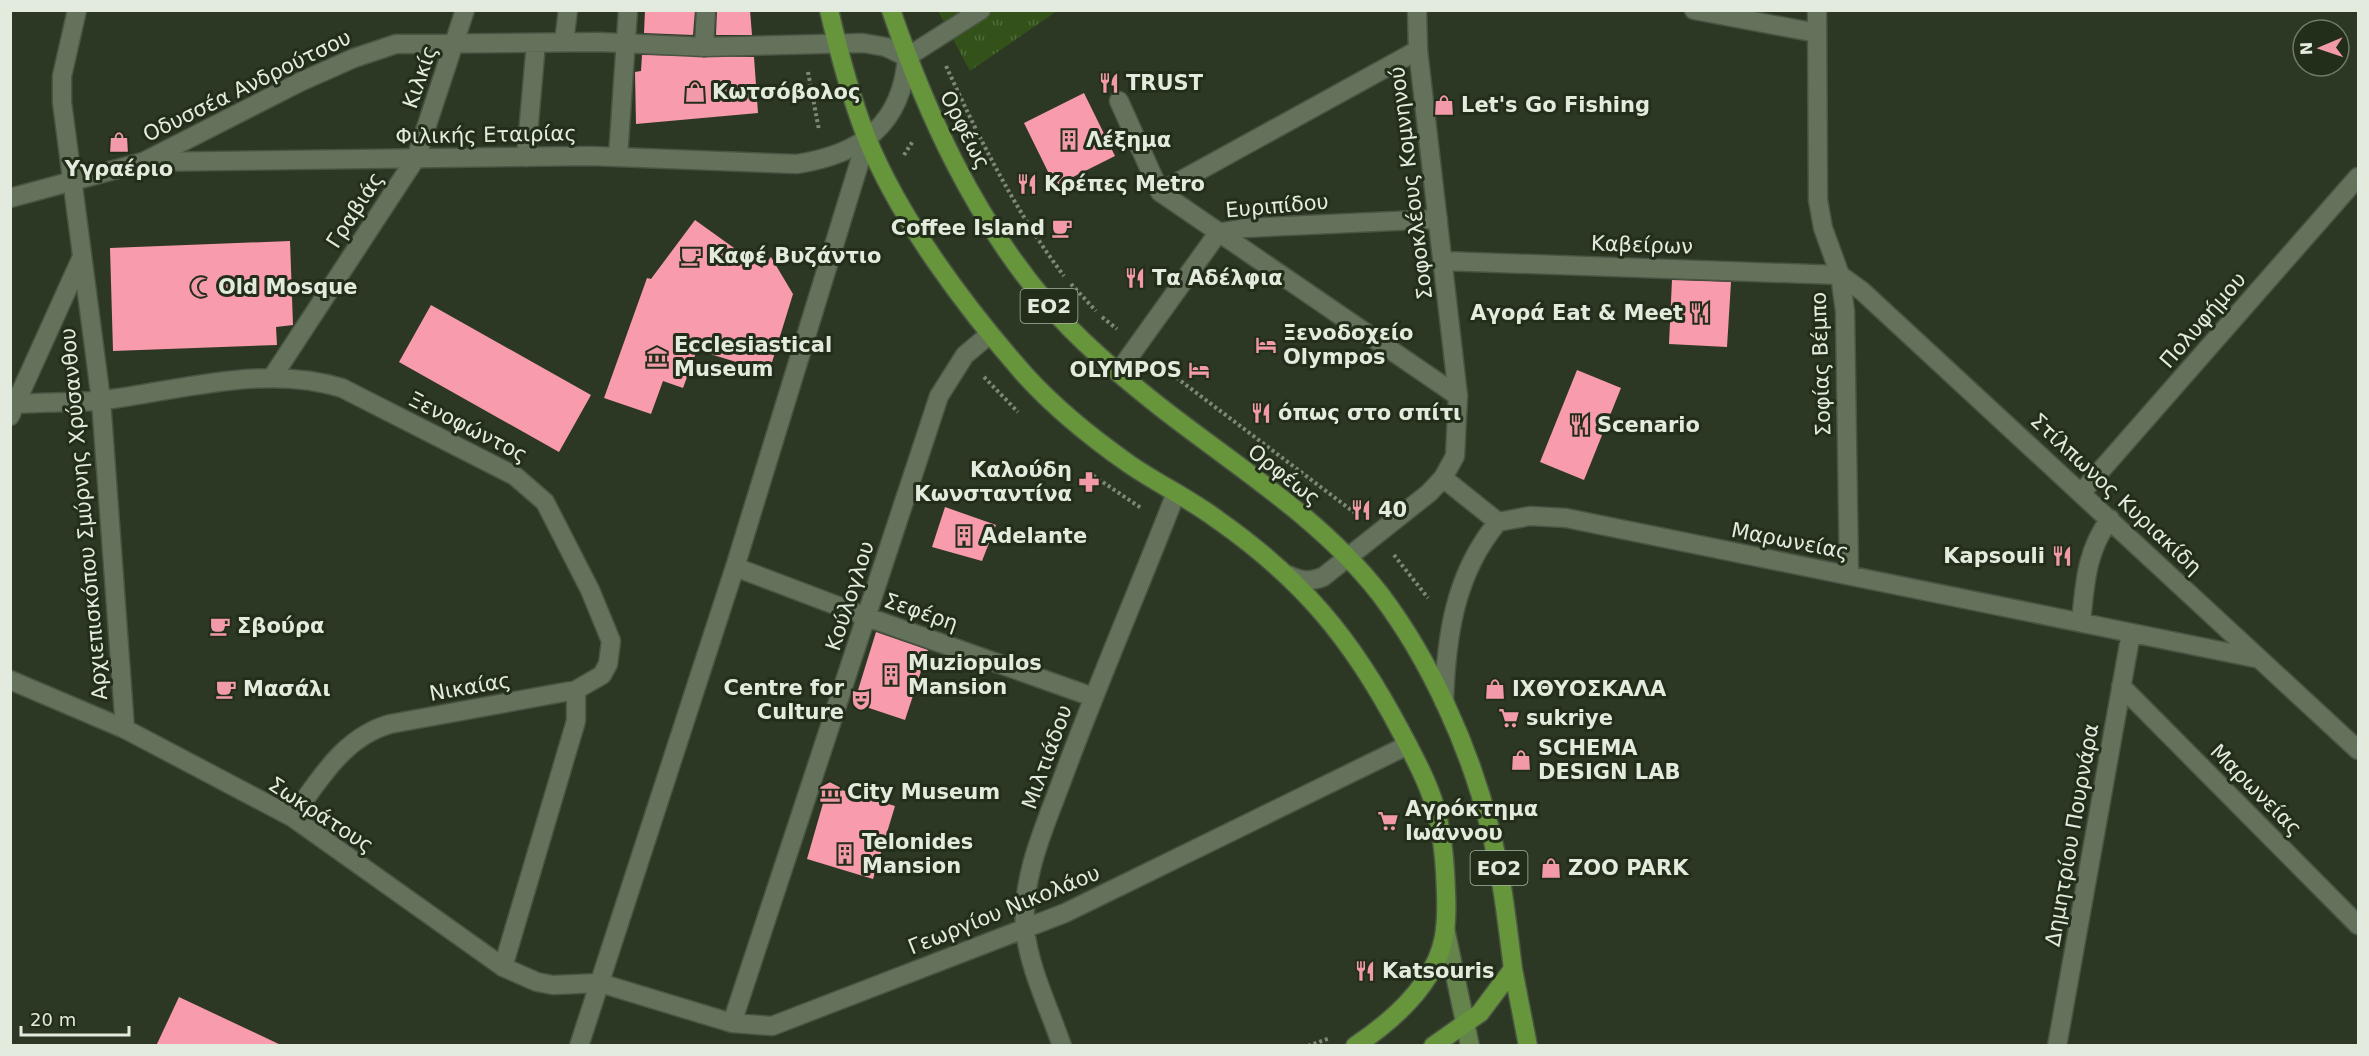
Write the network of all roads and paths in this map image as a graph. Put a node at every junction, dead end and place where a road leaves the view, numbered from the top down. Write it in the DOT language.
graph roads {
  1 [pos="77,10"];
  2 [pos="465,10"];
  3 [pos="568,10"];
  4 [pos="628,10"];
  5 [pos="706,10"];
  6 [pos="829,10"];
  7 [pos="891,10"];
  8 [pos="981,10"];
  9 [pos="1417,10"];
  10 [pos="1694,10"];
  11 [pos="1817,10"];
  12 [pos="1817,33"];
  13 [pos="564,42"];
  14 [pos="456,43"];
  15 [pos="536,43"];
  16 [pos="837,43"];
  17 [pos="624,45"];
  18 [pos="704,47"];
  19 [pos="1418,50"];
  20 [pos="907,57"];
  21 [pos="1119,101"];
  22 [pos="867,138"];
  23 [pos="526,157"];
  24 [pos="618,157"];
  25 [pos="416,158"];
  26 [pos="143,162"];
  27 [pos="2358,177"];
  28 [pos="73,180"];
  29 [pos="1160,192"];
  30 [pos="10,198"];
  31 [pos="1438,219"];
  32 [pos="1218,233"];
  33 [pos="81,259"];
  34 [pos="1443,261"];
  35 [pos="1840,275"];
  36 [pos="990,334"];
  37 [pos="1119,371"];
  38 [pos="273,376"];
  39 [pos="1458,396"];
  40 [pos="101,400"];
  41 [pos="14,410"];
  42 [pos="1443,478"];
  43 [pos="1176,493"];
  44 [pos="2081,493"];
  45 [pos="2110,519"];
  46 [pos="1498,522"];
  47 [pos="1349,558"];
  48 [pos="735,567"];
  49 [pos="1288,574"];
  50 [pos="1849,575"];
  51 [pos="590,590"];
  52 [pos="867,617"];
  53 [pos="2081,622"];
  54 [pos="2131,633"];
  55 [pos="2260,658"];
  56 [pos="10,680"];
  57 [pos="2121,686"];
  58 [pos="576,690"];
  59 [pos="1093,697"];
  60 [pos="1444,702"];
  61 [pos="125,729"];
  62 [pos="1408,745"];
  63 [pos="2357,745"];
  64 [pos="292,818"];
  65 [pos="2358,925"];
  66 [pos="1445,928"];
  67 [pos="1025,929"];
  68 [pos="503,967"];
  69 [pos="1513,969"];
  70 [pos="600,982"];
  71 [pos="732,1023"];
  72 [pos="1466,1025"];
  73 [pos="1337,1035"];
  74 [pos="579,1046"];
  75 [pos="1062,1046"];
  76 [pos="1308,1046"];
  77 [pos="1355,1046"];
  78 [pos="1433,1046"];
  79 [pos="1470,1046"];
  80 [pos="1528,1046"];
  81 [pos="2057,1046"];
  1 -- 28 [label="street, Αρχιεπισκόπου Σμύρνης Χρύσανθου"];
  2 -- 14 [label="street, Κιλκίς"];
  3 -- 13 [label="street"];
  4 -- 17 [label="street"];
  5 -- 18 [label="street"];
  6 -- 16 [label="main road, ΕΟ2"];
  7 -- 20 [label="main road, Ορφέως / ΕΟ2"];
  8 -- 20 [label="street"];
  9 -- 19 [label="street, Σοφοκλέους Κομνηνού"];
  10 -- 12 [label="street"];
  11 -- 12 [label="street, Σοφίας Βέμπο"];
  12 -- 35 [label="street, Σοφίας Βέμπο"];
  13 -- 15 [label="street, Οδυσσέα Ανδρούτσου"];
  13 -- 17 [label="street, Οδυσσέα Ανδρούτσου"];
  14 -- 15 [label="street, Οδυσσέα Ανδρούτσου"];
  14 -- 25 [label="street, Κιλκίς"];
  14 -- 26 [label="street, Οδυσσέα Ανδρούτσου"];
  15 -- 23 [label="street"];
  16 -- 18 [label="street, Οδυσσέα Ανδρούτσου"];
  16 -- 20 [label="street, Οδυσσέα Ανδρούτσου"];
  16 -- 22 [label="main road, ΕΟ2"];
  17 -- 18 [label="street, Οδυσσέα Ανδρούτσου"];
  17 -- 24 [label="street"];
  19 -- 29 [label="street"];
  19 -- 31 [label="street, Σοφοκλέους Κομνηνού"];
  20 -- 22 [label="street, Φιλικής Εταιρίας"];
  20 -- 37 [label="main road, Ορφέως / ΕΟ2"];
  21 -- 29 [label="street"];
  22 -- 24 [label="street, Φιλικής Εταιρίας"];
  22 -- 36 [label="main road, ΕΟ2"];
  22 -- 48 [label="street"];
  23 -- 24 [label="street, Φιλικής Εταιρίας"];
  23 -- 25 [label="street, Φιλικής Εταιρίας"];
  25 -- 26 [label="street, Φιλικής Εταιρίας"];
  25 -- 38 [label="street, Γραβιάς"];
  26 -- 28 [label="street, Φιλικής Εταιρίας"];
  27 -- 44 [label="street, Πολυφήμου"];
  28 -- 30 [label="street, Φιλικής Εταιρίας"];
  28 -- 33 [label="street, Αρχιεπισκόπου Σμύρνης Χρύσανθου"];
  29 -- 32 [label="street"];
  31 -- 32 [label="street, Ευριπίδου"];
  31 -- 34 [label="street, Σοφοκλέους Κομνηνού"];
  32 -- 37 [label="street, Ευριπίδου"];
  32 -- 39 [label="street"];
  33 -- 40 [label="street, Αρχιεπισκόπου Σμύρνης Χρύσανθου"];
  33 -- 41 [label="street"];
  34 -- 35 [label="street, Καβείρων"];
  34 -- 39 [label="street, Σοφοκλέους Κομνηνού"];
  35 -- 44 [label="street, Στίλπωνος Κυριακίδη"];
  35 -- 50 [label="street, Σοφίας Βέμπο"];
  36 -- 43 [label="main road, ΕΟ2"];
  36 -- 52 [label="street, Κούλογλου"];
  37 -- 47 [label="main road, Ορφέως / ΕΟ2"];
  38 -- 40 [label="street"];
  38 -- 51 [label="street, Ξενοφώντος"];
  39 -- 42 [label="street, Σοφοκλέους Κομνηνού"];
  40 -- 41 [label="street"];
  40 -- 61 [label="street, Αρχιεπισκόπου Σμύρνης Χρύσανθου"];
  42 -- 46 [label="street"];
  42 -- 47 [label="street, Σοφοκλέους Κομνηνού"];
  43 -- 49 [label="main road, ΕΟ2"];
  43 -- 59 [label="street, Μιλτιάδου"];
  44 -- 45 [label="street, Στίλπωνος Κυριακίδη"];
  45 -- 53 [label="street"];
  45 -- 55 [label="street, Στίλπωνος Κυριακίδη"];
  46 -- 50 [label="street, Μαρωνείας"];
  46 -- 60 [label="street"];
  47 -- 49 [label="street, Σοφοκλέους Κομνηνού"];
  47 -- 60 [label="main road, Ορφέως / ΕΟ2"];
  48 -- 52 [label="street, Σεφέρη"];
  48 -- 70 [label="street"];
  49 -- 62 [label="main road, ΕΟ2"];
  50 -- 53 [label="street, Μαρωνείας"];
  51 -- 58 [label="street, Νικαίας"];
  52 -- 59 [label="street, Σεφέρη"];
  52 -- 71 [label="street, Κούλογλου"];
  53 -- 54 [label="street, Μαρωνείας"];
  54 -- 55 [label="street, Μαρωνείας"];
  54 -- 57 [label="street, Δημητρίου Πουρνάρα"];
  55 -- 63 [label="street, Στίλπωνος Κυριακίδη"];
  56 -- 61 [label="street, Σωκράτους"];
  57 -- 65 [label="street, Μαρωνείας"];
  57 -- 81 [label="street, Δημητρίου Πουρνάρα"];
  58 -- 64 [label="street, Νικαίας"];
  58 -- 68 [label="street"];
  59 -- 67 [label="street, Μιλτιάδου"];
  60 -- 69 [label="main road, Ορφέως / ΕΟ2"];
  61 -- 64 [label="street, Σωκράτους"];
  62 -- 66 [label="main road, ΕΟ2"];
  62 -- 67 [label="street, Γεωργίου Νικολάου"];
  64 -- 68 [label="street, Σωκράτους"];
  66 -- 72 [label="main road"];
  66 -- 77 [label="main road, ΕΟ2"];
  67 -- 71 [label="street, Γεωργίου Νικολάου"];
  67 -- 75 [label="street, Μιλτιάδου"];
  68 -- 70 [label="street, Σωκράτους"];
  69 -- 72 [label="main road"];
  69 -- 80 [label="main road, Ορφέως"];
  70 -- 71 [label="street, Γεωργίου Νικολάου"];
  70 -- 74 [label="street"];
  72 -- 78 [label="main road"];
  72 -- 79 [label="main road"];
  73 -- 76 [label="path"];
}
